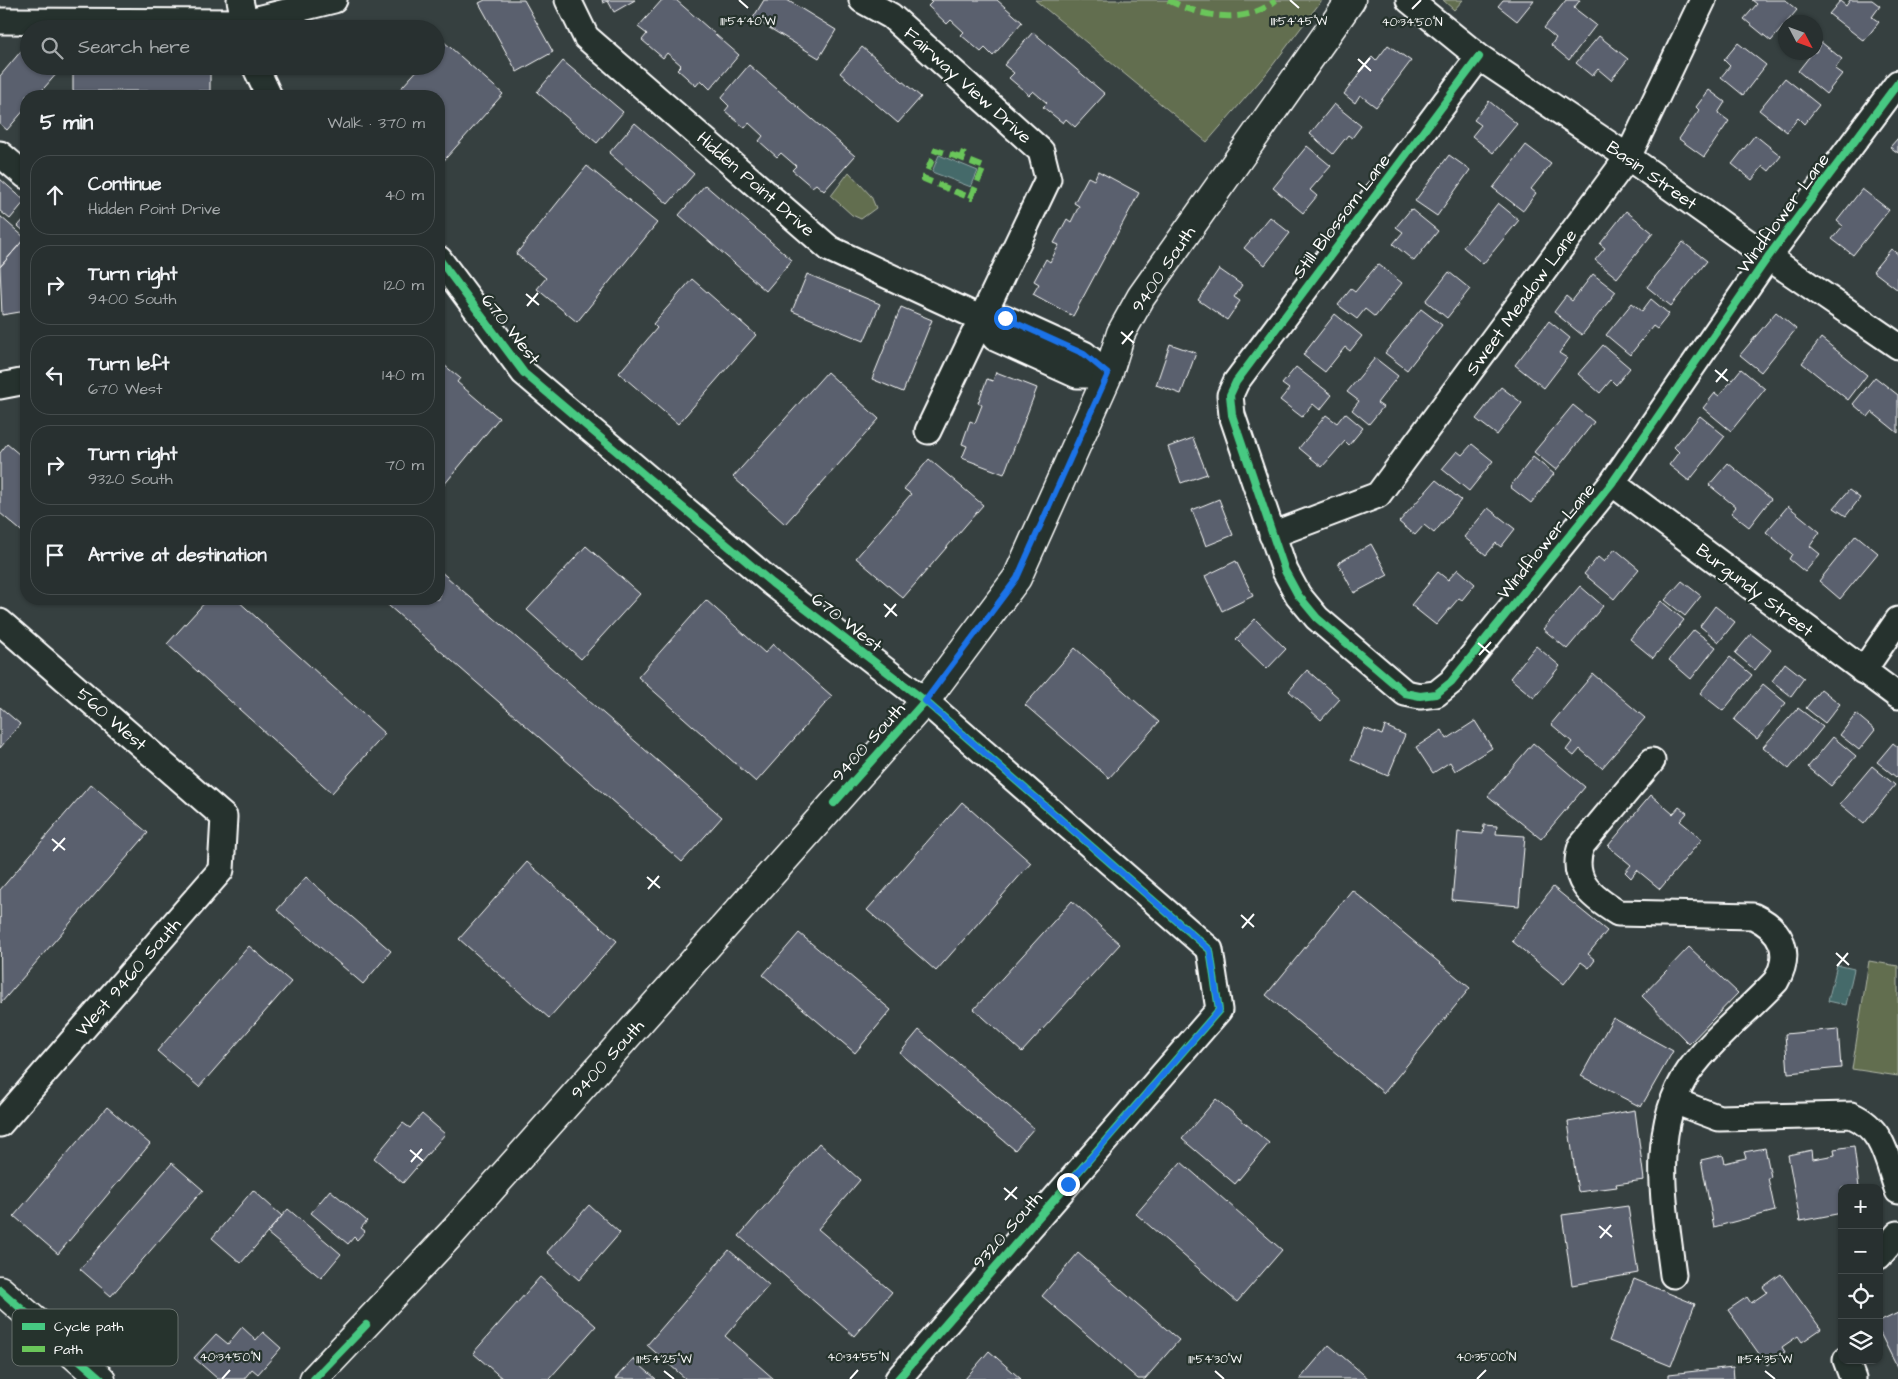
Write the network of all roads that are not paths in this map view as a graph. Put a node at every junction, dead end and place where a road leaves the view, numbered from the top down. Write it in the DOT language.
graph roads {
  1 [pos="334,0"];
  2 [pos="568,0"];
  3 [pos="862,0"];
  4 [pos="1352,0"];
  5 [pos="1408,0"];
  6 [pos="1703,0"];
  7 [pos="244,17"];
  8 [pos="61,20"];
  9 [pos="0,21"];
  10 [pos="20,21"];
  11 [pos="1479,57"];
  12 [pos="259,75"];
  13 [pos="1898,83"];
  14 [pos="265,90"];
  15 [pos="0,154"];
  16 [pos="1628,157"];
  17 [pos="20,171"];
  18 [pos="1768,257"];
  19 [pos="445,267"];
  20 [pos="982,319"];
  21 [pos="1898,346"];
  22 [pos="1108,374"];
  23 [pos="20,382"];
  24 [pos="0,386"];
  25 [pos="1230,395"];
  26 [pos="928,431"];
  27 [pos="1612,483"];
  28 [pos="1272,535"];
  29 [pos="1898,620"];
  30 [pos="0,622"];
  31 [pos="1863,671"];
  32 [pos="1898,696"];
  33 [pos="925,701"];
  34 [pos="1652,761"];
  35 [pos="224,816"];
  36 [pos="1219,1010"];
  37 [pos="1674,1101"];
  38 [pos="0,1124"];
  39 [pos="1898,1191"];
  40 [pos="1898,1234"];
  41 [pos="1883,1251"];
  42 [pos="1673,1275"];
  43 [pos="0,1290"];
  44 [pos="22,1309"];
  45 [pos="1847,1364"];
  46 [pos="86,1366"];
  47 [pos="101,1379"];
  48 [pos="314,1379"];
  49 [pos="898,1379"];
  50 [pos="1853,1379"];
  1 -- 7 [label="street"];
  2 -- 20 [label="street, Hidden Point Drive"];
  3 -- 20 [label="street, Fairway View Drive"];
  4 -- 22 [label="street, 9400 South"];
  5 -- 11 [label="street, Basin Street"];
  6 -- 16 [label="street, Sweet Meadow Lane"];
  7 -- 8 [label="street"];
  9 -- 10 [label="street"];
  11 -- 16 [label="street, Basin Street"];
  11 -- 25 [label="street, Still Blossom Lane"];
  12 -- 14 [label="street"];
  13 -- 18 [label="street, Windflower Lane"];
  15 -- 17 [label="street"];
  16 -- 18 [label="street, Basin Street"];
  16 -- 28 [label="street, Sweet Meadow Lane"];
  18 -- 21 [label="street, Basin Street"];
  18 -- 27 [label="street, Windflower Lane"];
  19 -- 33 [label="street, 670 West"];
  20 -- 22 [label="street, Hidden Point Drive"];
  20 -- 26 [label="street, Fairway View Drive"];
  22 -- 33 [label="street, 9400 South"];
  23 -- 24 [label="street"];
  25 -- 28 [label="street, Windflower Lane"];
  27 -- 28 [label="street, Windflower Lane"];
  27 -- 31 [label="street, Burgundy Street"];
  29 -- 31 [label="street"];
  30 -- 35 [label="street, 560 West"];
  31 -- 32 [label="street, Burgundy Street"];
  33 -- 36 [label="street, 670 West"];
  33 -- 48 [label="street, 9400 South"];
  34 -- 37 [label="street"];
  35 -- 38 [label="street, West 9460 South"];
  36 -- 49 [label="street, 9320 South"];
  37 -- 39 [label="street"];
  37 -- 42 [label="street"];
  40 -- 41 [label="street"];
  43 -- 44 [label="street"];
  45 -- 50 [label="street"];
  46 -- 47 [label="street"];
}
